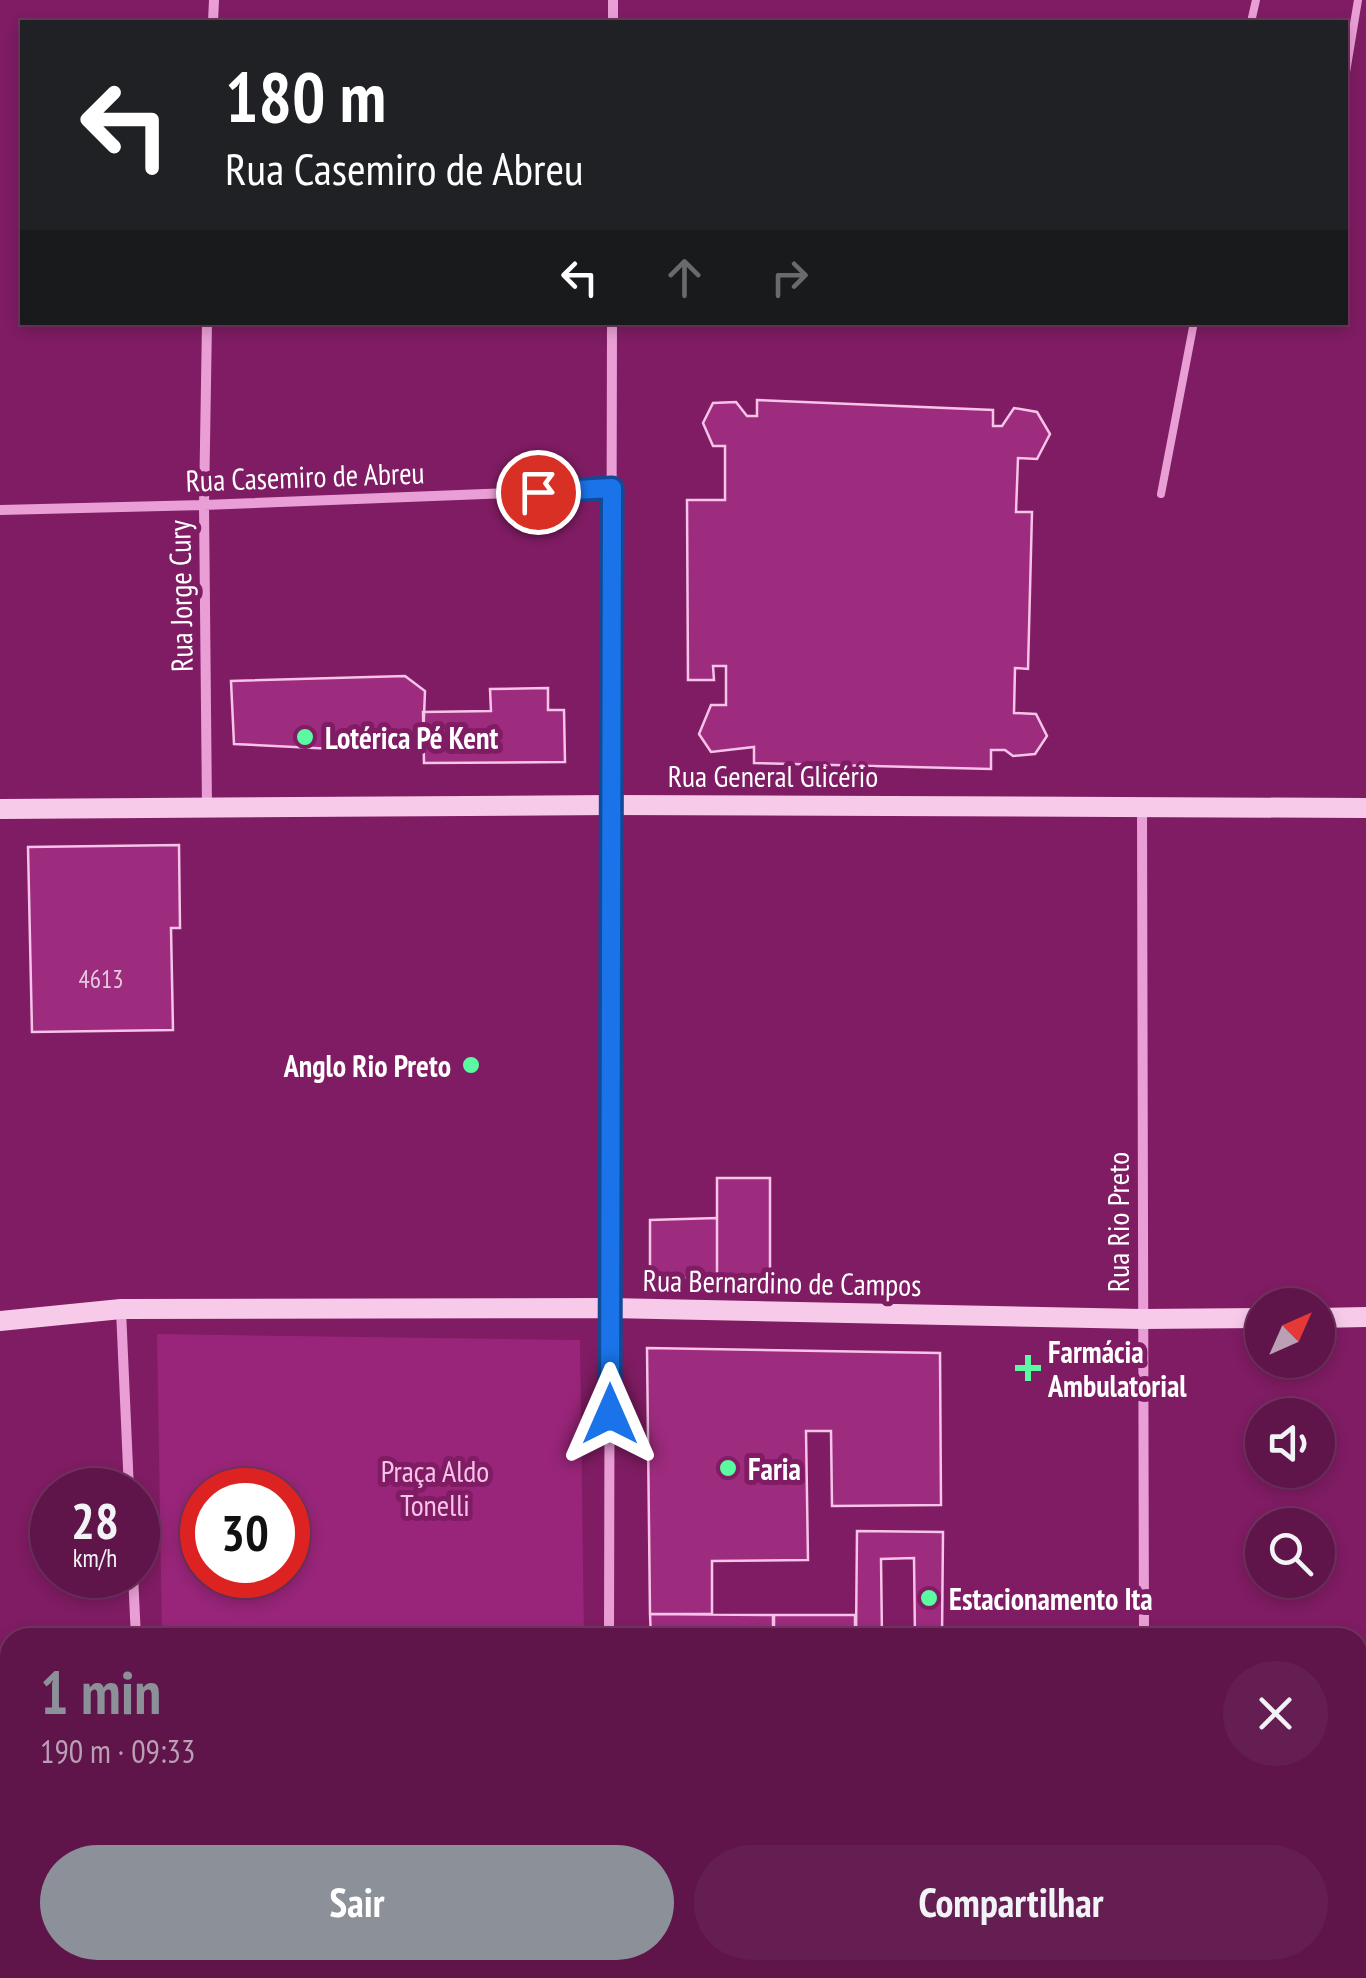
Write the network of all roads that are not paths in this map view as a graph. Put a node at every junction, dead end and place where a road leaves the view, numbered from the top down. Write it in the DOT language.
graph roads {
  1 [pos="1358,0"];
  2 [pos="1348,60"];
  3 [pos="207,325"];
  4 [pos="612,325"];
  5 [pos="1193,325"];
  6 [pos="612,488"];
  7 [pos="1161,494"];
  8 [pos="204,505"];
  9 [pos="0,510"];
  10 [pos="611,805"];
  11 [pos="1142,806"];
  12 [pos="1366,808"];
  13 [pos="208,809"];
  14 [pos="0,810"];
  15 [pos="610,1308"];
  16 [pos="121,1309"];
  17 [pos="1366,1317"];
  18 [pos="1245,1318"];
  19 [pos="1335,1318"];
  20 [pos="1142,1319"];
  21 [pos="0,1321"];
  22 [pos="128,1468"];
  23 [pos="134,1598"];
  24 [pos="136,1628"];
  25 [pos="609,1628"];
  26 [pos="1144,1628"];
  1 -- 2 [label="lane"];
  3 -- 8 [label="street, Rua Jorge Cury"];
  4 -- 6 [label="street"];
  5 -- 7 [label="lane"];
  6 -- 8 [label="street, Rua Casemiro de Abreu"];
  6 -- 10 [label="street"];
  8 -- 9 [label="street, Rua Casemiro de Abreu"];
  8 -- 13 [label="street, Rua Jorge Cury"];
  10 -- 11 [label="street, Rua General Glicério"];
  10 -- 13 [label="street, Rua General Glicério"];
  10 -- 15 [label="street"];
  11 -- 12 [label="street, Rua General Glicério"];
  11 -- 20 [label="street, Rua Rio Preto"];
  13 -- 14 [label="street, Rua General Glicério"];
  15 -- 16 [label="street, Rua Bernardino de Campos"];
  15 -- 20 [label="street, Rua Bernardino de Campos"];
  15 -- 25 [label="street"];
  16 -- 21 [label="street, Rua Bernardino de Campos"];
  16 -- 22 [label="street"];
  17 -- 19 [label="street"];
  18 -- 20 [label="street, Rua Bernardino de Campos"];
  20 -- 26 [label="street, Rua Rio Preto"];
  23 -- 24 [label="street"];
}
